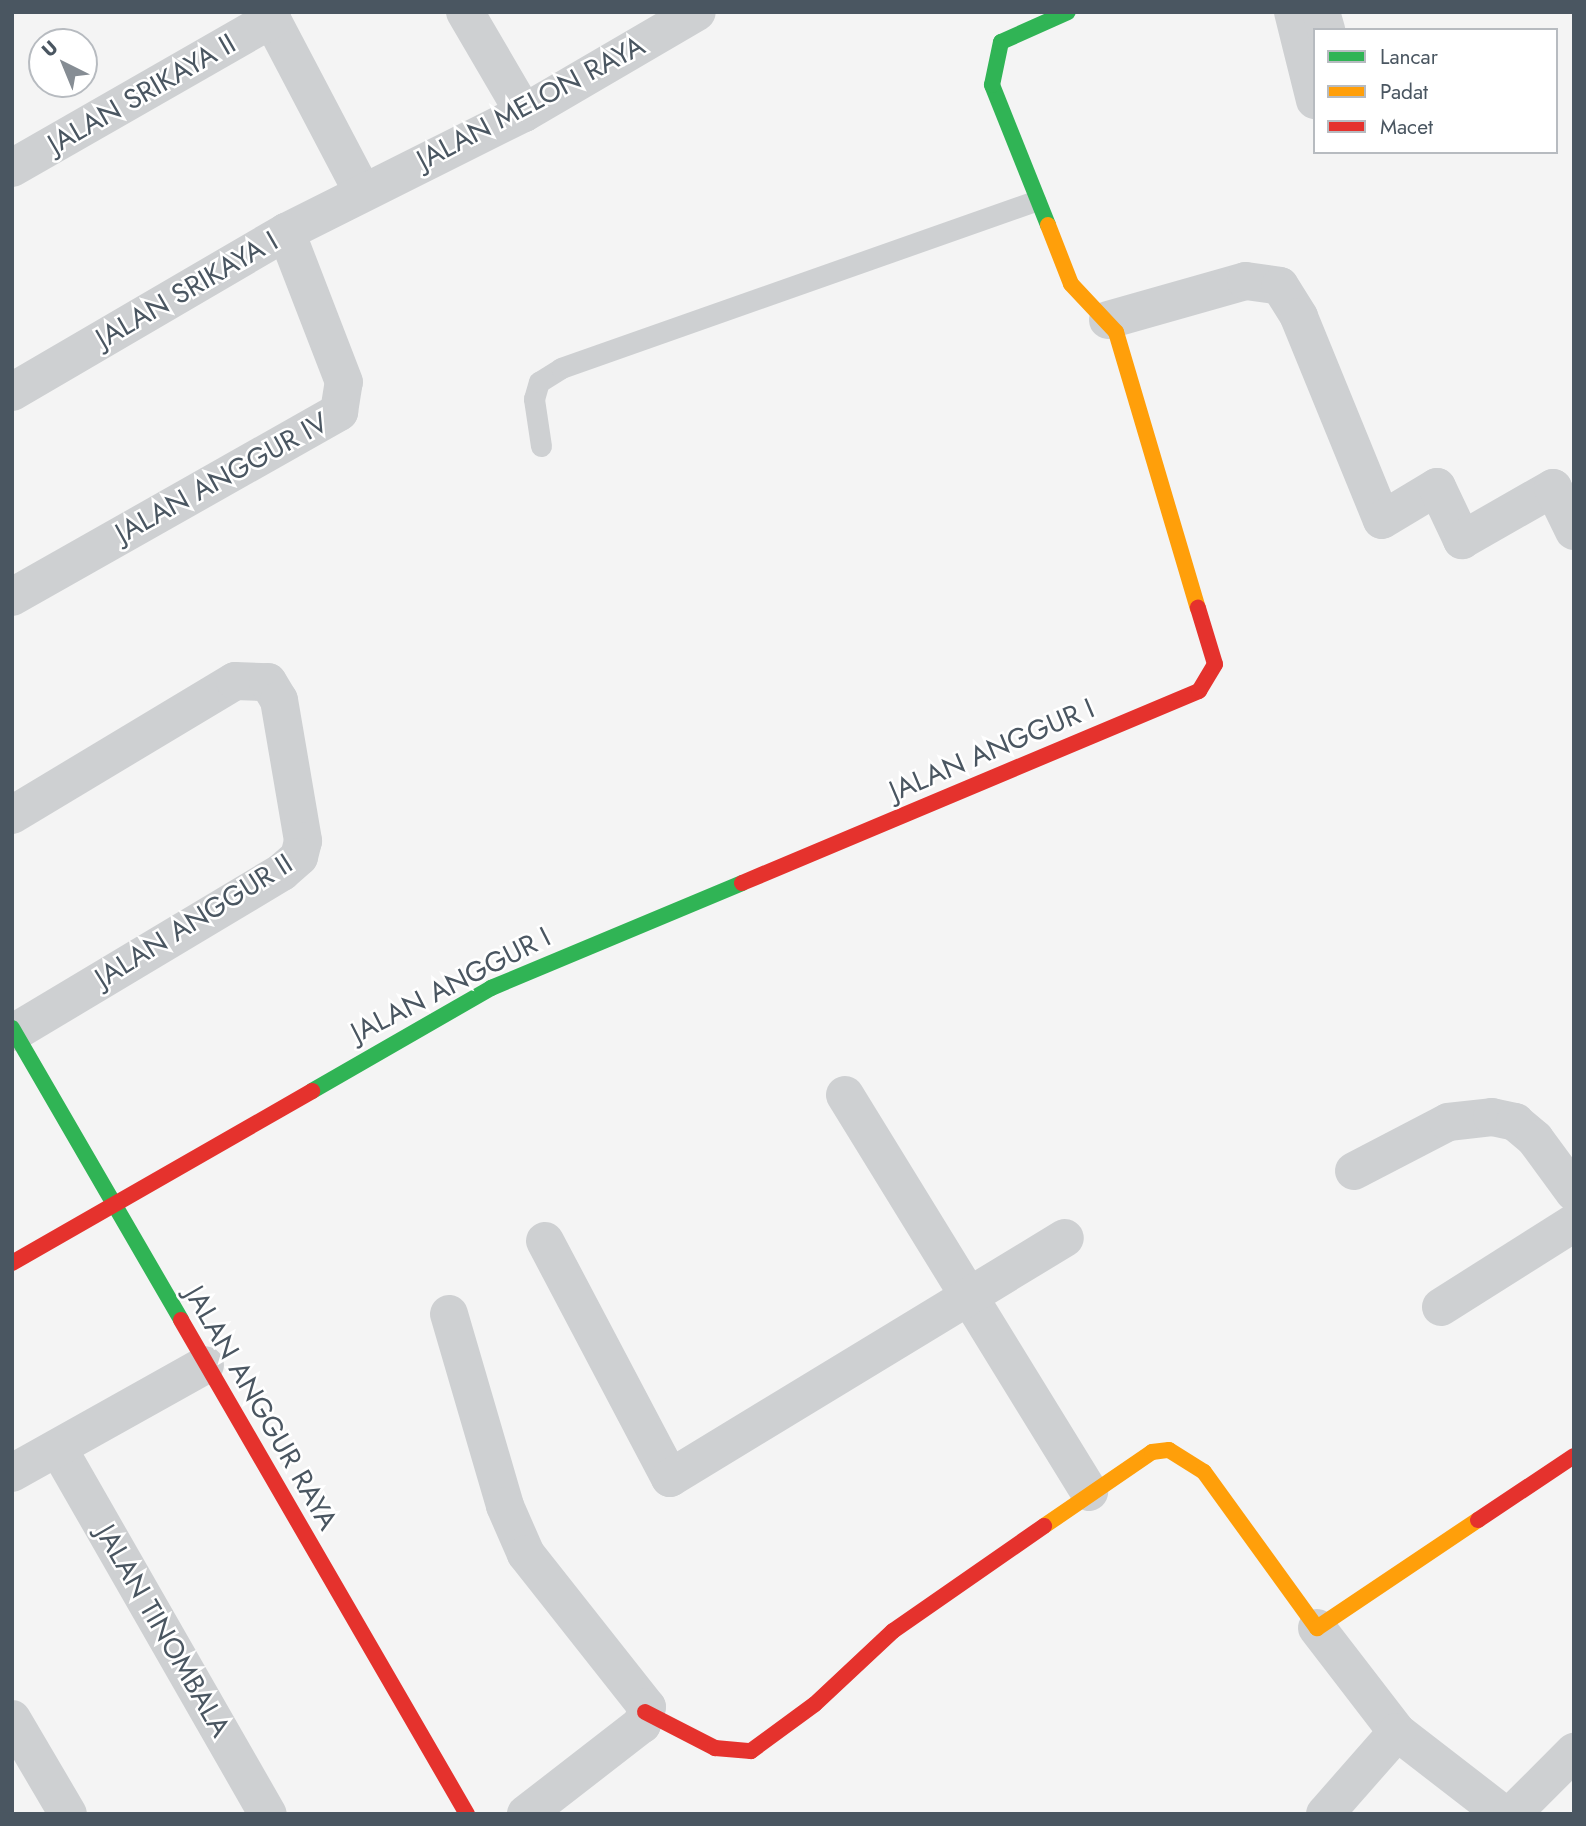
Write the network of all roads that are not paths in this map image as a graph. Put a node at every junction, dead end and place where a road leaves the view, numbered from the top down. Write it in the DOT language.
graph roads {
  1 [pos="465,12"];
  2 [pos="1068,12"];
  3 [pos="1293,12"];
  4 [pos="686,15"];
  5 [pos="270,16"];
  6 [pos="1313,92"];
  7 [pos="524,113"];
  8 [pos="12,169"];
  9 [pos="362,191"];
  10 [pos="1035,201"];
  11 [pos="286,232"];
  12 [pos="1108,320"];
  13 [pos="12,392"];
  14 [pos="541,446"];
  15 [pos="1574,531"];
  16 [pos="12,597"];
  17 [pos="12,815"];
  18 [pos="14,1030"];
  19 [pos="845,1095"];
  20 [pos="1354,1171"];
  21 [pos="1574,1192"];
  22 [pos="114,1207"];
  23 [pos="1574,1223"];
  24 [pos="1065,1238"];
  25 [pos="545,1241"];
  26 [pos="12,1263"];
  27 [pos="969,1292"];
  28 [pos="1441,1307"];
  29 [pos="449,1314"];
  30 [pos="205,1365"];
  31 [pos="58,1448"];
  32 [pos="1574,1456"];
  33 [pos="12,1473"];
  34 [pos="1089,1492"];
  35 [pos="1317,1628"];
  36 [pos="645,1712"];
  37 [pos="12,1719"];
  38 [pos="1396,1732"];
  39 [pos="1574,1752"];
  40 [pos="68,1814"];
  41 [pos="268,1814"];
  42 [pos="467,1814"];
  43 [pos="526,1814"];
  44 [pos="1325,1814"];
  45 [pos="1503,1814"];
  46 [pos="1512,1814"];
  1 -- 7 [label="street"];
  2 -- 10 [label="street, JALAN ANGGUR I"];
  3 -- 6 [label="street"];
  4 -- 7 [label="street, JALAN MELON RAYA"];
  5 -- 8 [label="street, JALAN SRIKAYA II"];
  5 -- 9 [label="street"];
  7 -- 9 [label="street, JALAN MELON RAYA"];
  9 -- 11 [label="street, JALAN SRIKAYA I"];
  10 -- 12 [label="street, JALAN ANGGUR I"];
  10 -- 14 [label="lane"];
  11 -- 13 [label="street, JALAN SRIKAYA I"];
  11 -- 16 [label="street, JALAN ANGGUR IV"];
  12 -- 15 [label="street"];
  12 -- 22 [label="street, JALAN ANGGUR I"];
  17 -- 18 [label="street, JALAN ANGGUR II"];
  18 -- 22 [label="street, JALAN ANGGUR RAYA"];
  19 -- 27 [label="street"];
  20 -- 21 [label="street"];
  22 -- 26 [label="street, JALAN ANGGUR I"];
  22 -- 30 [label="street, JALAN ANGGUR RAYA"];
  23 -- 28 [label="street"];
  24 -- 27 [label="street"];
  25 -- 27 [label="street"];
  27 -- 34 [label="street"];
  29 -- 36 [label="street"];
  30 -- 31 [label="street"];
  30 -- 42 [label="street, JALAN ANGGUR RAYA"];
  31 -- 33 [label="street"];
  31 -- 41 [label="street, JALAN TINOMBALA"];
  32 -- 35 [label="street"];
  34 -- 35 [label="street"];
  34 -- 36 [label="street"];
  35 -- 38 [label="street"];
  36 -- 43 [label="street"];
  37 -- 40 [label="street"];
  38 -- 44 [label="street"];
  38 -- 45 [label="street"];
  39 -- 46 [label="street"];
}
